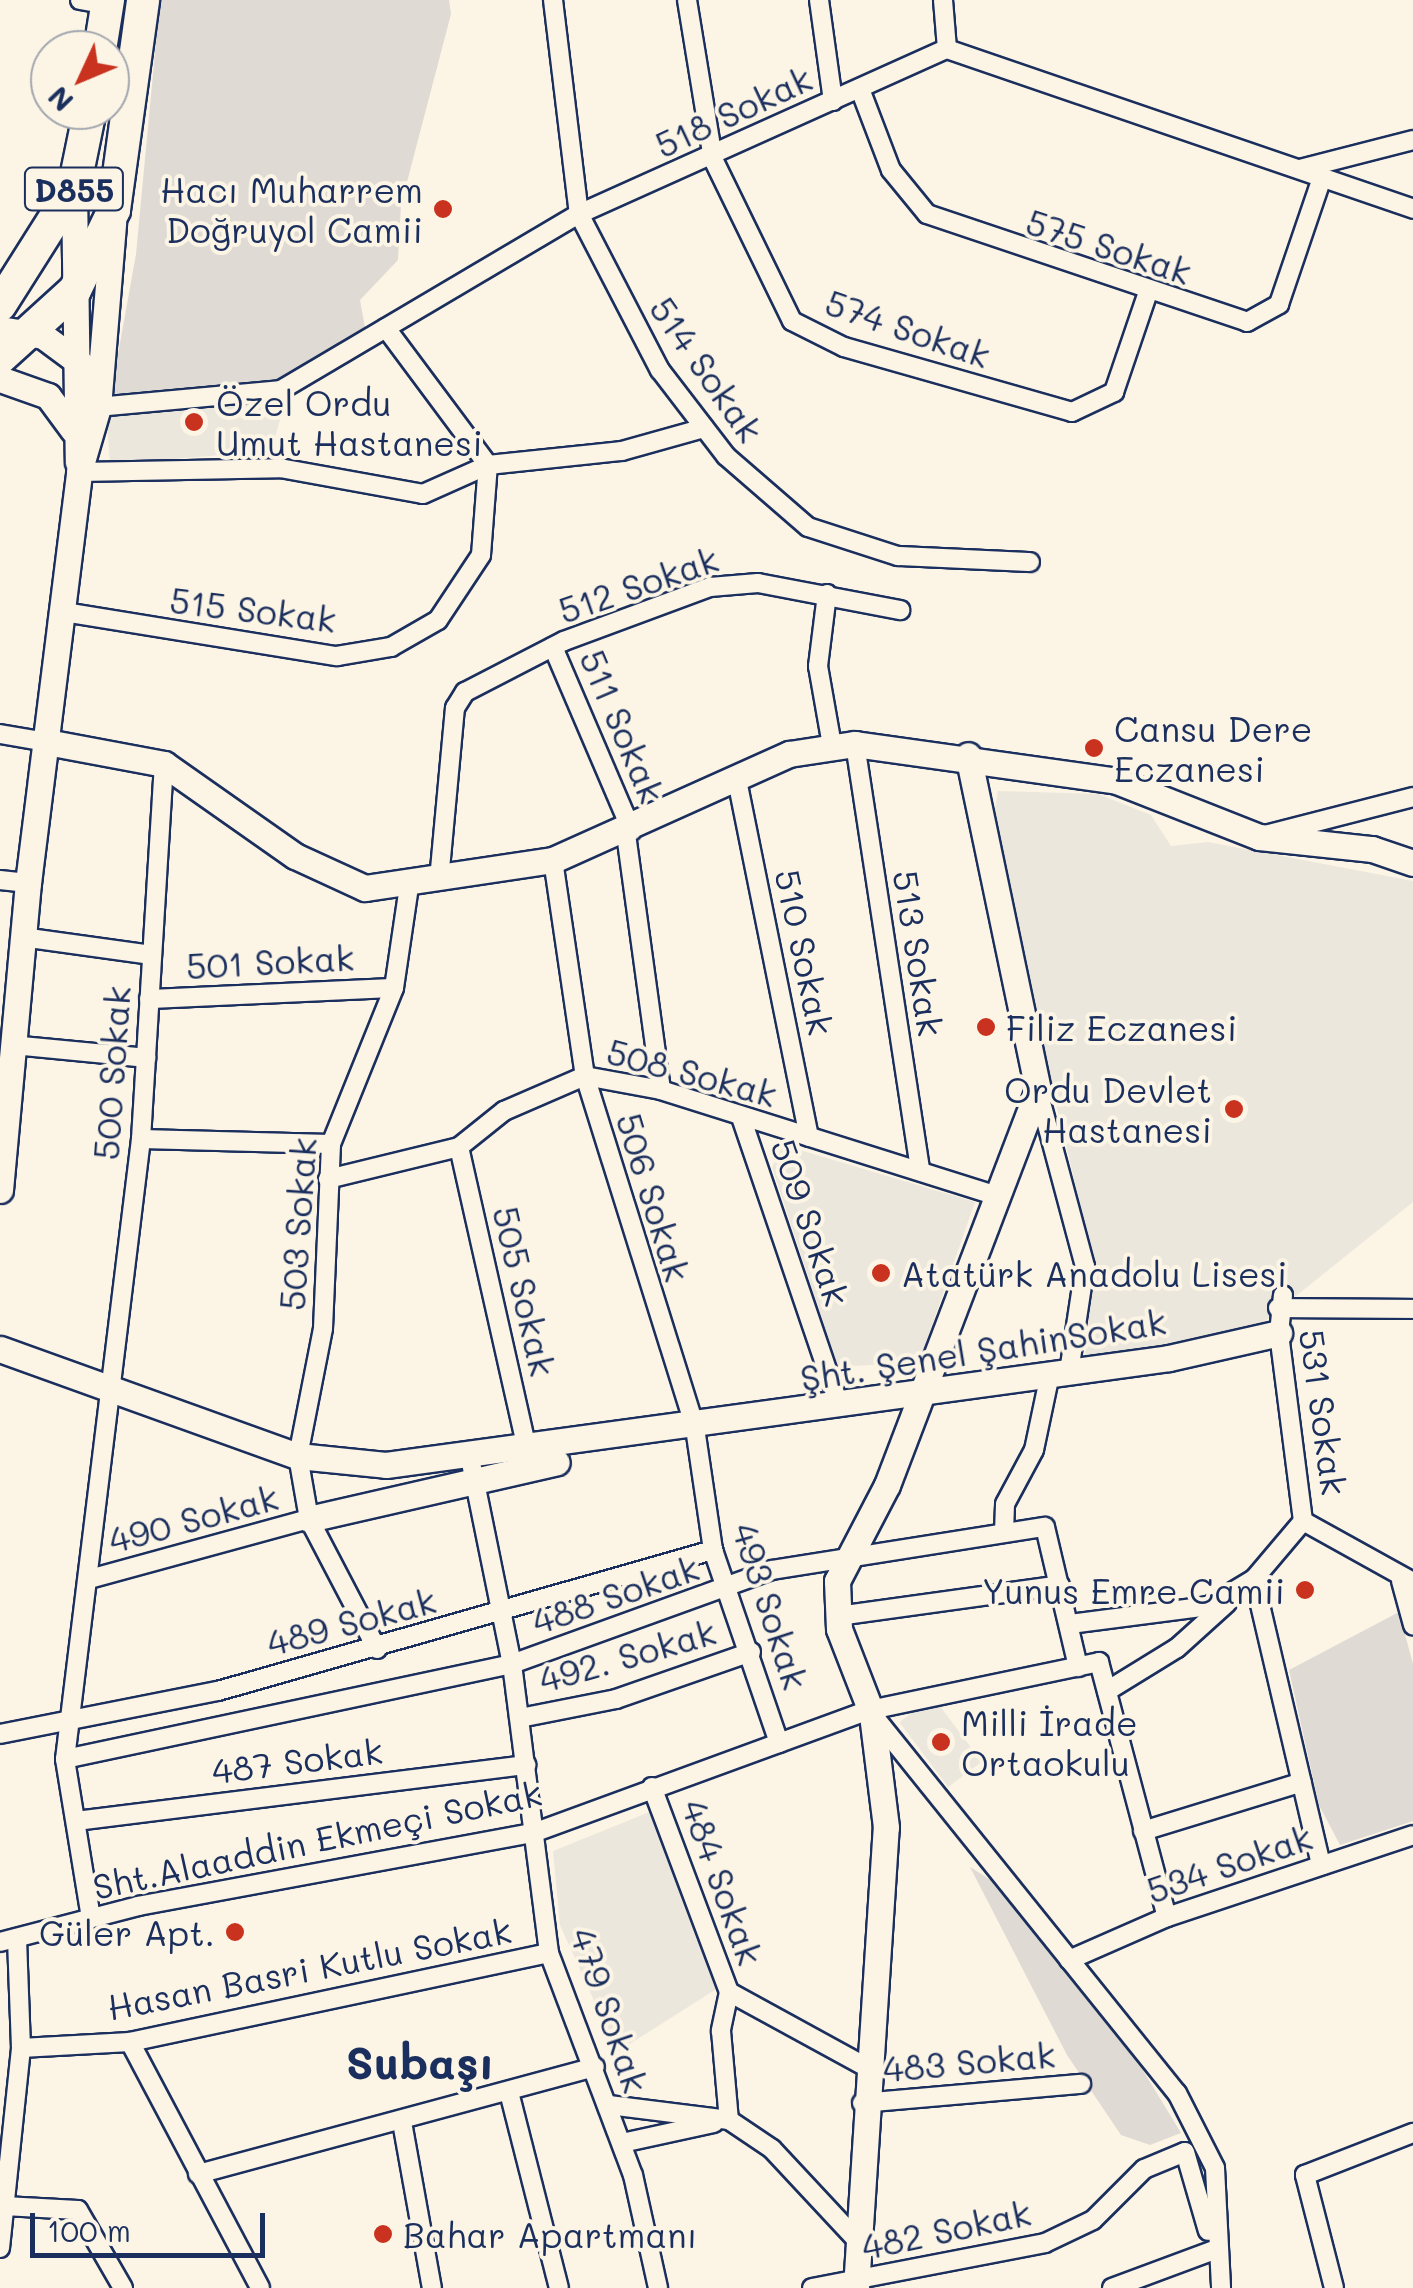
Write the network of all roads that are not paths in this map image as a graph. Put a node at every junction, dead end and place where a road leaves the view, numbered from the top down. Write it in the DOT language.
graph roads {
  1 [pos="143,0"];
  2 [pos="553,0"];
  3 [pos="687,0"];
  4 [pos="818,0"];
  5 [pos="943,0"];
  6 [pos="99,2"];
  7 [pos="100,30"];
  8 [pos="947,48"];
  9 [pos="860,89"];
  10 [pos="834,101"];
  11 [pos="86,130"];
  12 [pos="1413,140"];
  13 [pos="713,159"];
  14 [pos="1300,169"];
  15 [pos="1322,178"];
  16 [pos="74,188"];
  17 [pos="1413,209"];
  18 [pos="114,210"];
  19 [pos="579,214"];
  20 [pos="1148,295"];
  21 [pos="68,297"];
  22 [pos="0,306"];
  23 [pos="386,328"];
  24 [pos="16,331"];
  25 [pos="0,358"];
  26 [pos="74,358"];
  27 [pos="0,379"];
  28 [pos="99,397"];
  29 [pos="704,428"];
  30 [pos="74,432"];
  31 [pos="488,465"];
  32 [pos="79,472"];
  33 [pos="1030,562"];
  34 [pos="827,594"];
  35 [pos="900,610"];
  36 [pos="64,612"];
  37 [pos="554,646"];
  38 [pos="0,734"];
  39 [pos="47,742"];
  40 [pos="843,744"];
  41 [pos="968,755"];
  42 [pos="164,764"];
  43 [pos="737,780"];
  44 [pos="1413,797"];
  45 [pos="629,833"];
  46 [pos="1259,837"];
  47 [pos="554,860"];
  48 [pos="1413,863"];
  49 [pos="0,880"];
  50 [pos="439,880"];
  51 [pos="28,883"];
  52 [pos="408,886"];
  53 [pos="22,937"];
  54 [pos="152,955"];
  55 [pos="9,977"];
  56 [pos="394,988"];
  57 [pos="149,999"];
  58 [pos="12,1045"];
  59 [pos="146,1058"];
  60 [pos="585,1076"];
  61 [pos="661,1090"];
  62 [pos="1038,1090"];
  63 [pos="741,1116"];
  64 [pos="810,1138"];
  65 [pos="141,1139"];
  66 [pos="331,1144"];
  67 [pos="459,1147"];
  68 [pos="920,1172"];
  69 [pos="328,1179"];
  70 [pos="0,1190"];
  71 [pos="994,1195"];
  72 [pos="1278,1306"];
  73 [pos="1413,1309"];
  74 [pos="0,1350"];
  75 [pos="1060,1373"];
  76 [pos="110,1385"];
  77 [pos="919,1392"];
  78 [pos="839,1405"];
  79 [pos="696,1428"];
  80 [pos="526,1449"];
  81 [pos="298,1456"];
  82 [pos="472,1464"];
  83 [pos="309,1519"];
  84 [pos="1304,1521"];
  85 [pos="1004,1533"];
  86 [pos="714,1550"];
  87 [pos="851,1554"];
  88 [pos="94,1578"];
  89 [pos="1254,1579"];
  90 [pos="1407,1582"];
  91 [pos="1060,1585"];
  92 [pos="729,1589"];
  93 [pos="503,1612"];
  94 [pos="838,1616"];
  95 [pos="1070,1624"];
  96 [pos="1413,1624"];
  97 [pos="377,1649"];
  98 [pos="751,1652"];
  99 [pos="512,1664"];
  100 [pos="1078,1667"];
  101 [pos="1107,1691"];
  102 [pos="871,1712"];
  103 [pos="520,1718"];
  104 [pos="70,1721"];
  105 [pos="0,1734"];
  106 [pos="779,1743"];
  107 [pos="65,1759"];
  108 [pos="526,1765"];
  109 [pos="1302,1782"];
  110 [pos="652,1787"];
  111 [pos="76,1822"];
  112 [pos="1143,1831"];
  113 [pos="533,1833"];
  114 [pos="1413,1835"];
  115 [pos="1321,1865"];
  116 [pos="1167,1916"];
  117 [pos="91,1918"];
  118 [pos="8,1940"];
  119 [pos="550,1953"];
  120 [pos="1069,1960"];
  121 [pos="729,1992"];
  122 [pos="130,2042"];
  123 [pos="20,2048"];
  124 [pos="864,2066"];
  125 [pos="594,2068"];
  126 [pos="1081,2084"];
  127 [pos="509,2092"];
  128 [pos="862,2102"];
  129 [pos="608,2104"];
  130 [pos="729,2120"];
  131 [pos="402,2122"];
  132 [pos="1413,2133"];
  133 [pos="622,2143"];
  134 [pos="5,2149"];
  135 [pos="198,2174"];
  136 [pos="4,2206"];
  137 [pos="854,2236"];
  138 [pos="0,2248"];
  139 [pos="1217,2249"];
  140 [pos="110,2266"];
  141 [pos="855,2285"];
  142 [pos="108,2288"];
  143 [pos="123,2288"];
  144 [pos="260,2288"];
  145 [pos="432,2288"];
  146 [pos="559,2288"];
  147 [pos="658,2288"];
  148 [pos="812,2288"];
  149 [pos="1112,2288"];
  150 [pos="1221,2288"];
  151 [pos="1334,2288"];
  1 -- 18 [label="highway, D855"];
  2 -- 19 [label="street, 514 Sokak"];
  3 -- 13 [label="street, 574 Sokak"];
  4 -- 10 [label="street"];
  5 -- 8 [label="street"];
  6 -- 7 [label="highway"];
  8 -- 9 [label="street, 518 Sokak"];
  8 -- 14 [label="street"];
  9 -- 10 [label="street, 518 Sokak"];
  9 -- 20 [label="street, 575 Sokak"];
  10 -- 13 [label="street, 518 Sokak"];
  11 -- 16 [label="highway, D855"];
  12 -- 14 [label="street"];
  13 -- 19 [label="street, 518 Sokak"];
  13 -- 20 [label="street, 574 Sokak"];
  14 -- 15 [label="street"];
  15 -- 17 [label="street"];
  15 -- 20 [label="street, 575 Sokak"];
  16 -- 21 [label="street"];
  16 -- 22 [label="highway, D855"];
  18 -- 21 [label="highway, D855"];
  18 -- 28 [label="street"];
  19 -- 23 [label="street, 518 Sokak"];
  19 -- 29 [label="street, 514 Sokak"];
  21 -- 24 [label="highway, D855"];
  21 -- 26 [label="street"];
  23 -- 28 [label="street, 518 Sokak"];
  23 -- 31 [label="street"];
  24 -- 25 [label="highway, D855"];
  24 -- 26 [label="street"];
  26 -- 28 [label="street"];
  26 -- 30 [label="street"];
  27 -- 30 [label="street"];
  28 -- 32 [label="street"];
  29 -- 31 [label="street"];
  29 -- 33 [label="street, 514 Sokak"];
  30 -- 32 [label="street"];
  31 -- 32 [label="street"];
  31 -- 36 [label="street, 515 Sokak"];
  32 -- 36 [label="street"];
  34 -- 35 [label="street, 512 Sokak"];
  34 -- 37 [label="street, 512 Sokak"];
  34 -- 40 [label="street, 513 Sokak"];
  36 -- 39 [label="street"];
  37 -- 45 [label="street, 511 Sokak"];
  37 -- 50 [label="street, 512 Sokak"];
  38 -- 39 [label="street"];
  39 -- 42 [label="street"];
  39 -- 51 [label="street"];
  40 -- 41 [label="street"];
  40 -- 43 [label="street"];
  40 -- 68 [label="street, 513 Sokak"];
  41 -- 46 [label="street"];
  41 -- 62 [label="street"];
  42 -- 52 [label="street"];
  42 -- 54 [label="street, 500 Sokak"];
  43 -- 45 [label="street"];
  43 -- 64 [label="street, 510 Sokak"];
  44 -- 46 [label="street"];
  45 -- 47 [label="street"];
  45 -- 61 [label="street, 511 Sokak"];
  46 -- 48 [label="street"];
  47 -- 50 [label="street"];
  47 -- 60 [label="street, 506 Sokak"];
  49 -- 51 [label="street"];
  50 -- 52 [label="street"];
  51 -- 53 [label="street"];
  52 -- 56 [label="street, 503 Sokak"];
  53 -- 54 [label="street"];
  53 -- 55 [label="street"];
  54 -- 57 [label="street, 500 Sokak"];
  55 -- 58 [label="street"];
  56 -- 57 [label="street, 501 Sokak"];
  56 -- 66 [label="street, 503 Sokak"];
  57 -- 59 [label="street, 500 Sokak"];
  58 -- 59 [label="street"];
  58 -- 70 [label="street"];
  59 -- 65 [label="street, 500 Sokak"];
  60 -- 61 [label="street, 508 Sokak"];
  60 -- 67 [label="street, 508 Sokak"];
  60 -- 79 [label="street, 506 Sokak"];
  61 -- 63 [label="street, 508 Sokak"];
  62 -- 71 [label="street"];
  62 -- 75 [label="street"];
  63 -- 64 [label="street, 508 Sokak"];
  63 -- 78 [label="street, 509 Sokak"];
  64 -- 68 [label="street, 508 Sokak"];
  65 -- 66 [label="street"];
  65 -- 76 [label="street, 500 Sokak"];
  66 -- 69 [label="street, 503 Sokak"];
  67 -- 69 [label="street, 508 Sokak"];
  67 -- 80 [label="street, 505 Sokak"];
  68 -- 71 [label="street, 508 Sokak"];
  69 -- 81 [label="street, 503 Sokak"];
  71 -- 77 [label="street"];
  72 -- 73 [label="street"];
  72 -- 75 [label="street, Şht. Şenel ŞahinSokak"];
  72 -- 84 [label="street, 531 Sokak"];
  74 -- 76 [label="street, Şht. Şenel ŞahinSokak"];
  75 -- 77 [label="street, Şht. Şenel ŞahinSokak"];
  75 -- 85 [label="street"];
  76 -- 81 [label="street, Şht. Şenel ŞahinSokak"];
  76 -- 88 [label="street, 500 Sokak"];
  77 -- 78 [label="street, Şht. Şenel ŞahinSokak"];
  77 -- 87 [label="street"];
  78 -- 79 [label="street, Şht. Şenel ŞahinSokak"];
  79 -- 80 [label="street, Şht. Şenel ŞahinSokak"];
  79 -- 82 [label="street, Şht. Şenel ŞahinSokak"];
  79 -- 86 [label="street, 493 Sokak"];
  80 -- 82 [label="street, Şht. Şenel ŞahinSokak"];
  81 -- 82 [label="street, Şht. Şenel ŞahinSokak"];
  81 -- 83 [label="street"];
  82 -- 83 [label="street, Şht. Şenel ŞahinSokak"];
  82 -- 93 [label="street, 479 Sokak"];
  83 -- 88 [label="street, 490 Sokak"];
  83 -- 97 [label="street"];
  84 -- 89 [label="street"];
  84 -- 90 [label="street, 531 Sokak"];
  85 -- 87 [label="street, 488 Sokak"];
  85 -- 91 [label="street, 488 Sokak"];
  86 -- 92 [label="street, 493 Sokak"];
  86 -- 93 [label="street, 489 Sokak"];
  87 -- 92 [label="street, 488 Sokak"];
  87 -- 94 [label="street"];
  88 -- 104 [label="street, 500 Sokak"];
  89 -- 95 [label="street"];
  89 -- 101 [label="street"];
  89 -- 109 [label="street"];
  90 -- 96 [label="street"];
  91 -- 94 [label="street"];
  91 -- 95 [label="street, 488 Sokak"];
  92 -- 98 [label="street, 493 Sokak"];
  92 -- 99 [label="street, 488 Sokak"];
  93 -- 97 [label="street, 489 Sokak"];
  93 -- 99 [label="street, 479 Sokak"];
  94 -- 102 [label="street"];
  95 -- 100 [label="street, 488 Sokak"];
  97 -- 104 [label="street, 489 Sokak"];
  98 -- 103 [label="street, 492. Sokak"];
  98 -- 106 [label="street, 493 Sokak"];
  99 -- 103 [label="street, 479 Sokak"];
  99 -- 107 [label="street, 488 Sokak"];
  100 -- 101 [label="street, Sht.Alaaddin Ekmeçi Sokak"];
  100 -- 102 [label="street, Sht.Alaaddin Ekmeçi Sokak"];
  101 -- 112 [label="street"];
  102 -- 106 [label="street, Sht.Alaaddin Ekmeçi Sokak"];
  102 -- 120 [label="street"];
  102 -- 124 [label="street"];
  103 -- 108 [label="street, 479 Sokak"];
  104 -- 105 [label="street, 489 Sokak"];
  104 -- 107 [label="street, 500 Sokak"];
  106 -- 110 [label="street, Sht.Alaaddin Ekmeçi Sokak"];
  107 -- 111 [label="street, 500 Sokak"];
  108 -- 111 [label="street, 487 Sokak"];
  108 -- 113 [label="street, 479 Sokak"];
  109 -- 112 [label="street"];
  109 -- 115 [label="street"];
  110 -- 113 [label="street, Sht.Alaaddin Ekmeçi Sokak"];
  110 -- 121 [label="street, 484 Sokak"];
  111 -- 117 [label="street, 500 Sokak"];
  112 -- 116 [label="street"];
  113 -- 117 [label="street, Sht.Alaaddin Ekmeçi Sokak"];
  113 -- 119 [label="street, 479 Sokak"];
  114 -- 115 [label="street, 534 Sokak"];
  115 -- 116 [label="street, 534 Sokak"];
  116 -- 120 [label="street, 534 Sokak"];
  117 -- 118 [label="street, Sht.Alaaddin Ekmeçi Sokak"];
  118 -- 123 [label="street"];
  119 -- 122 [label="street, Hasan Basri Kutlu Sokak"];
  119 -- 125 [label="street, 479 Sokak"];
  120 -- 139 [label="street"];
  121 -- 124 [label="street, 483 Sokak"];
  121 -- 130 [label="street, 484 Sokak"];
  122 -- 123 [label="street, Hasan Basri Kutlu Sokak"];
  122 -- 135 [label="street"];
  123 -- 134 [label="street"];
  124 -- 128 [label="street"];
  125 -- 127 [label="street"];
  125 -- 129 [label="street, 479 Sokak"];
  126 -- 128 [label="street, 483 Sokak"];
  127 -- 131 [label="street"];
  127 -- 146 [label="street"];
  128 -- 137 [label="street"];
  129 -- 130 [label="street"];
  129 -- 133 [label="street, 479 Sokak"];
  130 -- 133 [label="street"];
  130 -- 137 [label="street"];
  131 -- 135 [label="street"];
  131 -- 145 [label="street"];
  132 -- 151 [label="street"];
  133 -- 147 [label="street, 479 Sokak"];
  134 -- 136 [label="street"];
  135 -- 144 [label="street"];
  136 -- 138 [label="street"];
  136 -- 140 [label="street"];
  137 -- 141 [label="street"];
  139 -- 141 [label="street, 482 Sokak"];
  139 -- 149 [label="street"];
  139 -- 150 [label="street"];
  140 -- 142 [label="street"];
  140 -- 143 [label="street"];
  141 -- 148 [label="street, 482 Sokak"];
}
